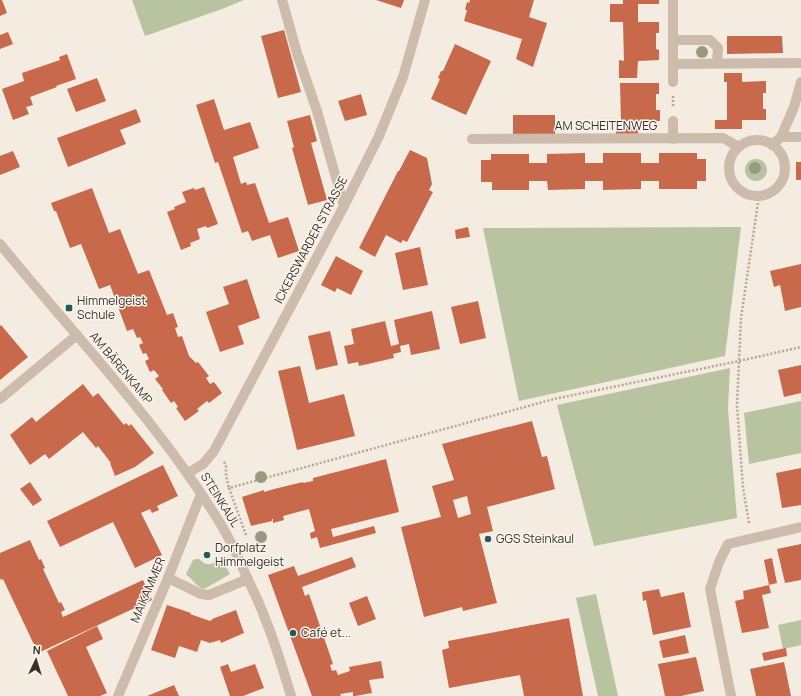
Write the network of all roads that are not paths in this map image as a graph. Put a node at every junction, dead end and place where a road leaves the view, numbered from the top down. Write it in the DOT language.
graph roads {
  1 [pos="282,0"];
  2 [pos="425,0"];
  3 [pos="673,0"];
  4 [pos="673,40"];
  5 [pos="718,63"];
  6 [pos="801,63"];
  7 [pos="673,64"];
  8 [pos="673,82"];
  9 [pos="801,82"];
  10 [pos="673,121"];
  11 [pos="781,137"];
  12 [pos="801,137"];
  13 [pos="673,139"];
  14 [pos="472,140"];
  15 [pos="772,145"];
  16 [pos="739,147"];
  17 [pos="344,206"];
  18 [pos="0,244"];
  19 [pos="77,336"];
  20 [pos="0,400"];
  21 [pos="188,473"];
  22 [pos="201,494"];
  23 [pos="801,526"];
  24 [pos="168,578"];
  25 [pos="248,579"];
  26 [pos="118,696"];
  27 [pos="291,696"];
  28 [pos="731,696"];
  1 -- 17 [label="street"];
  2 -- 17 [label="street, ICKERSWARDER STRASSE"];
  3 -- 4 [label="street"];
  4 -- 5 [label="street"];
  4 -- 7 [label="street"];
  5 -- 6 [label="street"];
  5 -- 7 [label="street"];
  7 -- 8 [label="street"];
  9 -- 11 [label="street"];
  10 -- 13 [label="street"];
  11 -- 12 [label="street"];
  11 -- 15 [label="street"];
  13 -- 14 [label="street, AM SCHEITENWEG"];
  13 -- 16 [label="street, AM SCHEITENWEG"];
  15 -- 16 [label="street"];
  15 -- 16 [label="street"];
  17 -- 21 [label="street, ICKERSWARDER STRASSE"];
  18 -- 19 [label="street, AM BÄRENKAMP"];
  19 -- 20 [label="street"];
  19 -- 21 [label="street, AM BÄRENKAMP"];
  21 -- 22 [label="street, STEINKAUL"];
  22 -- 24 [label="street, MAIKAMMER"];
  22 -- 25 [label="street, STEINKAUL"];
  23 -- 28 [label="street"];
  24 -- 25 [label="street"];
  24 -- 26 [label="street, MAIKAMMER"];
  25 -- 27 [label="street, STEINKAUL"];
}
